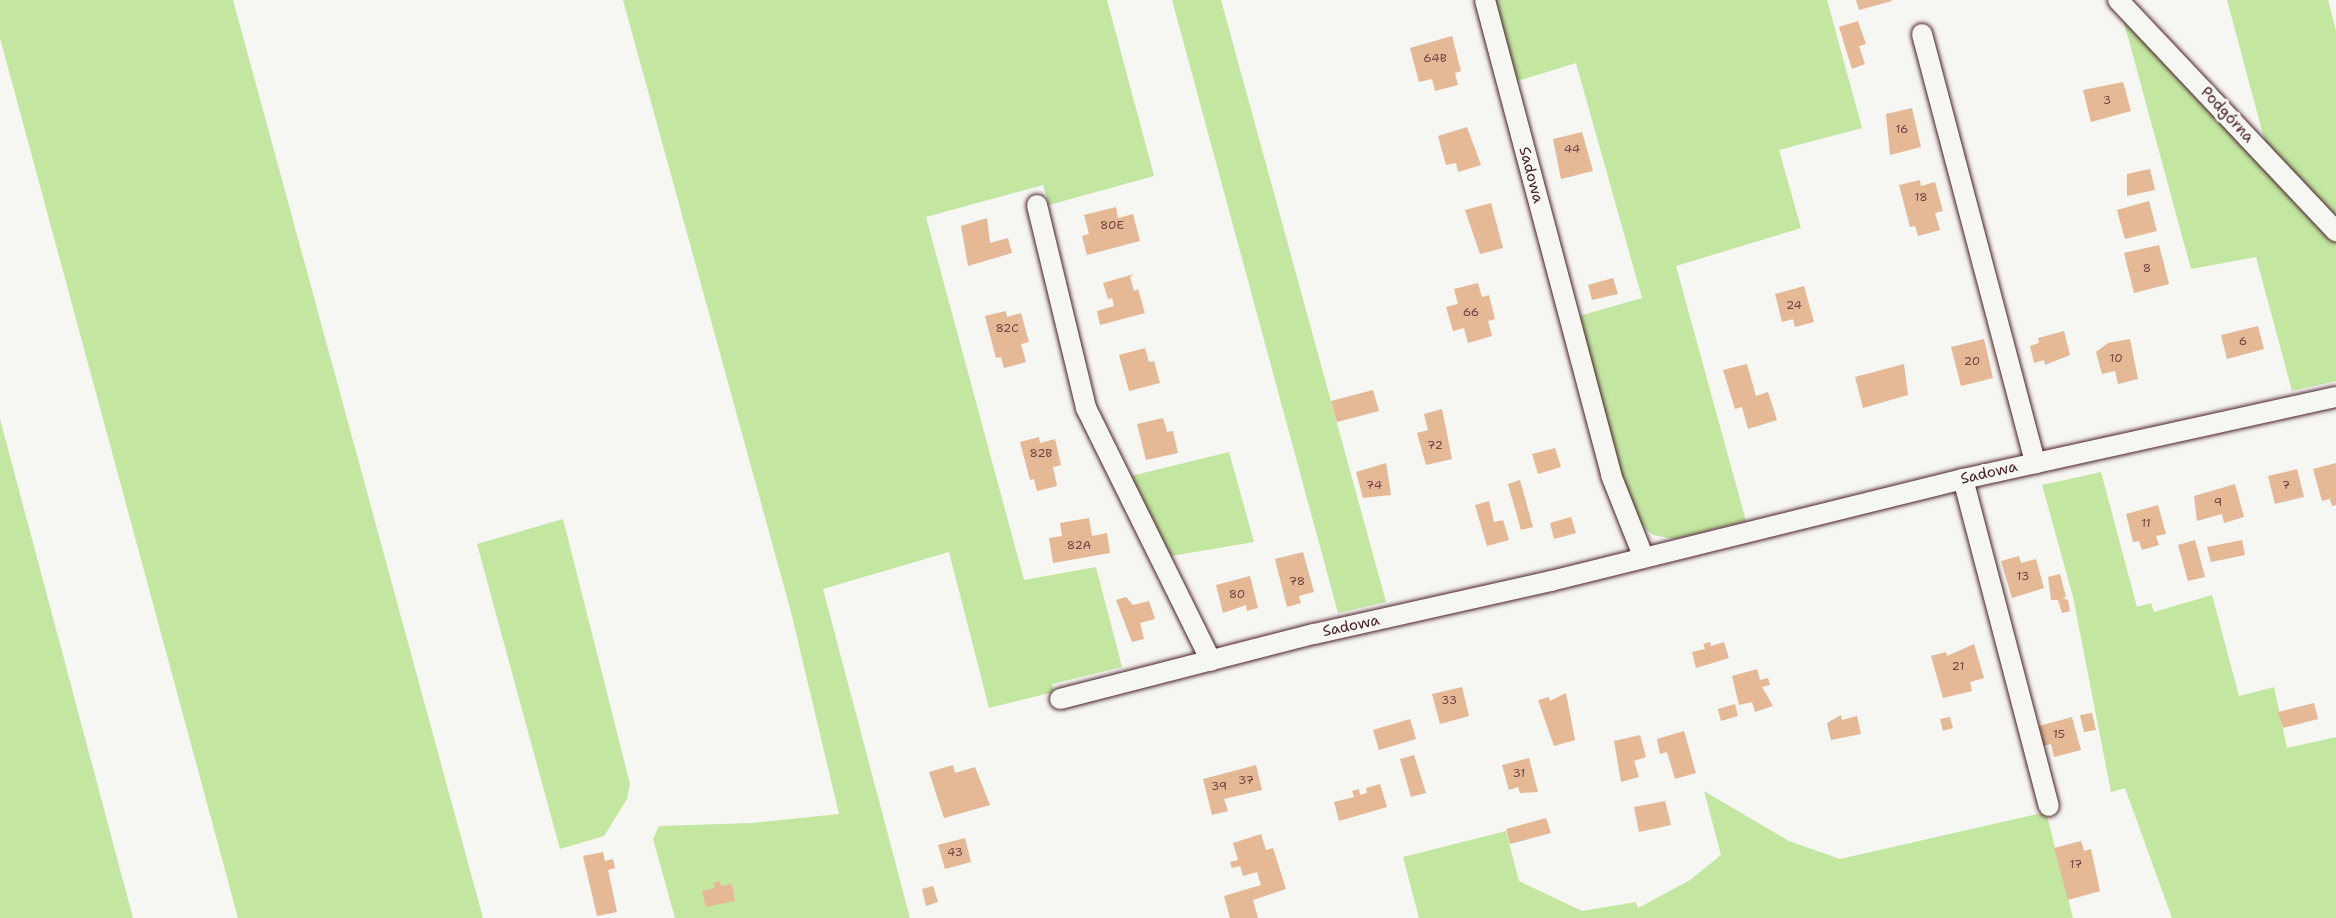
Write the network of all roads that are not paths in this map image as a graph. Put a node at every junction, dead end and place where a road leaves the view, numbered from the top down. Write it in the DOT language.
graph roads {
  1 [pos="1485,0"];
  2 [pos="2118,0"];
  3 [pos="1922,34"];
  4 [pos="1037,206"];
  5 [pos="2336,231"];
  6 [pos="2336,397"];
  7 [pos="2035,463"];
  8 [pos="1963,479"];
  9 [pos="1643,556"];
  10 [pos="1211,661"];
  11 [pos="1060,699"];
  12 [pos="2049,806"];
  1 -- 9 [label="street, Sadowa"];
  2 -- 5 [label="street, Podgórna"];
  3 -- 7 [label="street"];
  4 -- 10 [label="street"];
  6 -- 7 [label="street, Sadowa"];
  7 -- 8 [label="street, Sadowa"];
  8 -- 9 [label="street, Sadowa"];
  8 -- 12 [label="street"];
  9 -- 10 [label="street, Sadowa"];
  10 -- 11 [label="street, Sadowa"];
}
